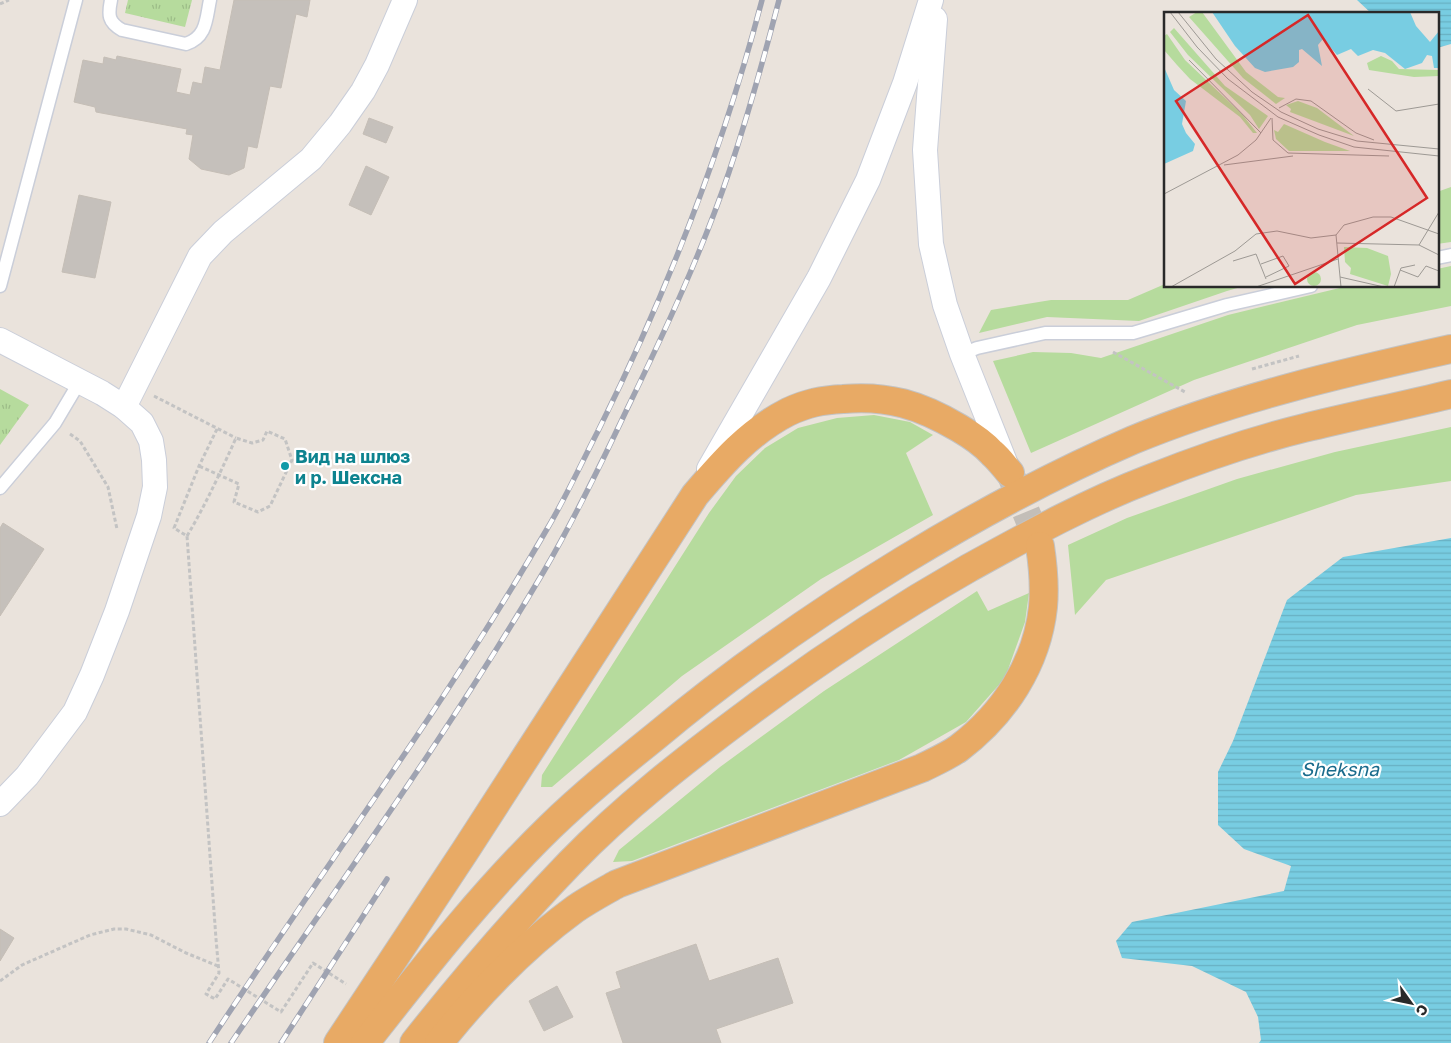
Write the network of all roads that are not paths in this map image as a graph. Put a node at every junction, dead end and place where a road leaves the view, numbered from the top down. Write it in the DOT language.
graph roads {
  1 [pos="76,0"];
  2 [pos="111,0"];
  3 [pos="210,0"];
  4 [pos="405,0"];
  5 [pos="931,0"];
  6 [pos="936,0"];
  7 [pos="1451,255"];
  8 [pos="1438,258"];
  9 [pos="0,286"];
  10 [pos="1302,288"];
  11 [pos="0,340"];
  12 [pos="1451,349"];
  13 [pos="962,354"];
  14 [pos="80,380"];
  15 [pos="1451,394"];
  16 [pos="124,407"];
  17 [pos="1010,473"];
  18 [pos="0,488"];
  19 [pos="695,495"];
  20 [pos="1040,546"];
  21 [pos="0,804"];
  22 [pos="338,1043"];
  23 [pos="365,1043"];
  24 [pos="414,1043"];
  25 [pos="439,1043"];
  1 -- 9 [label="lane"];
  2 -- 3 [label="lane"];
  4 -- 16 [label="street"];
  5 -- 19 [label="street"];
  6 -- 13 [label="street"];
  7 -- 8 [label="lane"];
  10 -- 13 [label="lane"];
  11 -- 14 [label="street"];
  12 -- 23 [label="highway"];
  13 -- 17 [label="street"];
  14 -- 16 [label="street"];
  14 -- 18 [label="lane"];
  15 -- 24 [label="highway"];
  16 -- 21 [label="street"];
  17 -- 19 [label="highway"];
  19 -- 22 [label="highway"];
  20 -- 25 [label="highway"];
}
